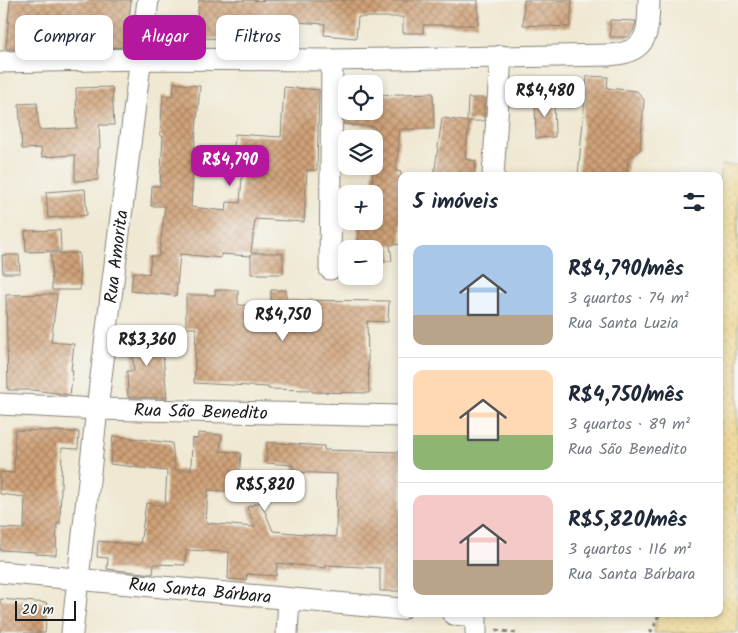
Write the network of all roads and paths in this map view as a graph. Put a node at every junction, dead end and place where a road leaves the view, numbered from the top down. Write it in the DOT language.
graph roads {
  1 [pos="148,0"];
  2 [pos="649,0"];
  3 [pos="146,15"];
  4 [pos="501,56"];
  5 [pos="123,59"];
  6 [pos="206,59"];
  7 [pos="141,60"];
  8 [pos="332,60"];
  9 [pos="0,62"];
  10 [pos="493,172"];
  11 [pos="330,269"];
  12 [pos="0,404"];
  13 [pos="98,409"];
  14 [pos="398,416"];
  15 [pos="0,572"];
  16 [pos="79,578"];
  17 [pos="289,600"];
  18 [pos="398,609"];
  19 [pos="460,617"];
  20 [pos="658,617"];
  21 [pos="476,624"];
  22 [pos="72,633"];
  23 [pos="287,633"];
  24 [pos="650,633"];
  1 -- 3 [label="street, Rua Amorita"];
  2 -- 4 [label="street"];
  4 -- 8 [label="street"];
  4 -- 10 [label="street"];
  5 -- 9 [label="street"];
  6 -- 8 [label="street"];
  7 -- 13 [label="street, Rua Amorita"];
  8 -- 11 [label="street"];
  12 -- 13 [label="street, Rua São Benedito"];
  13 -- 14 [label="street, Rua São Benedito"];
  13 -- 16 [label="street, Rua Amorita"];
  15 -- 16 [label="street, Rua Santa Bárbara"];
  16 -- 17 [label="street, Rua Santa Bárbara"];
  16 -- 22 [label="street, Rua Amorita"];
  17 -- 18 [label="street, Rua Santa Bárbara"];
  17 -- 23 [label="street"];
  19 -- 21 [label="street"];
  20 -- 24 [label="path"];
}
